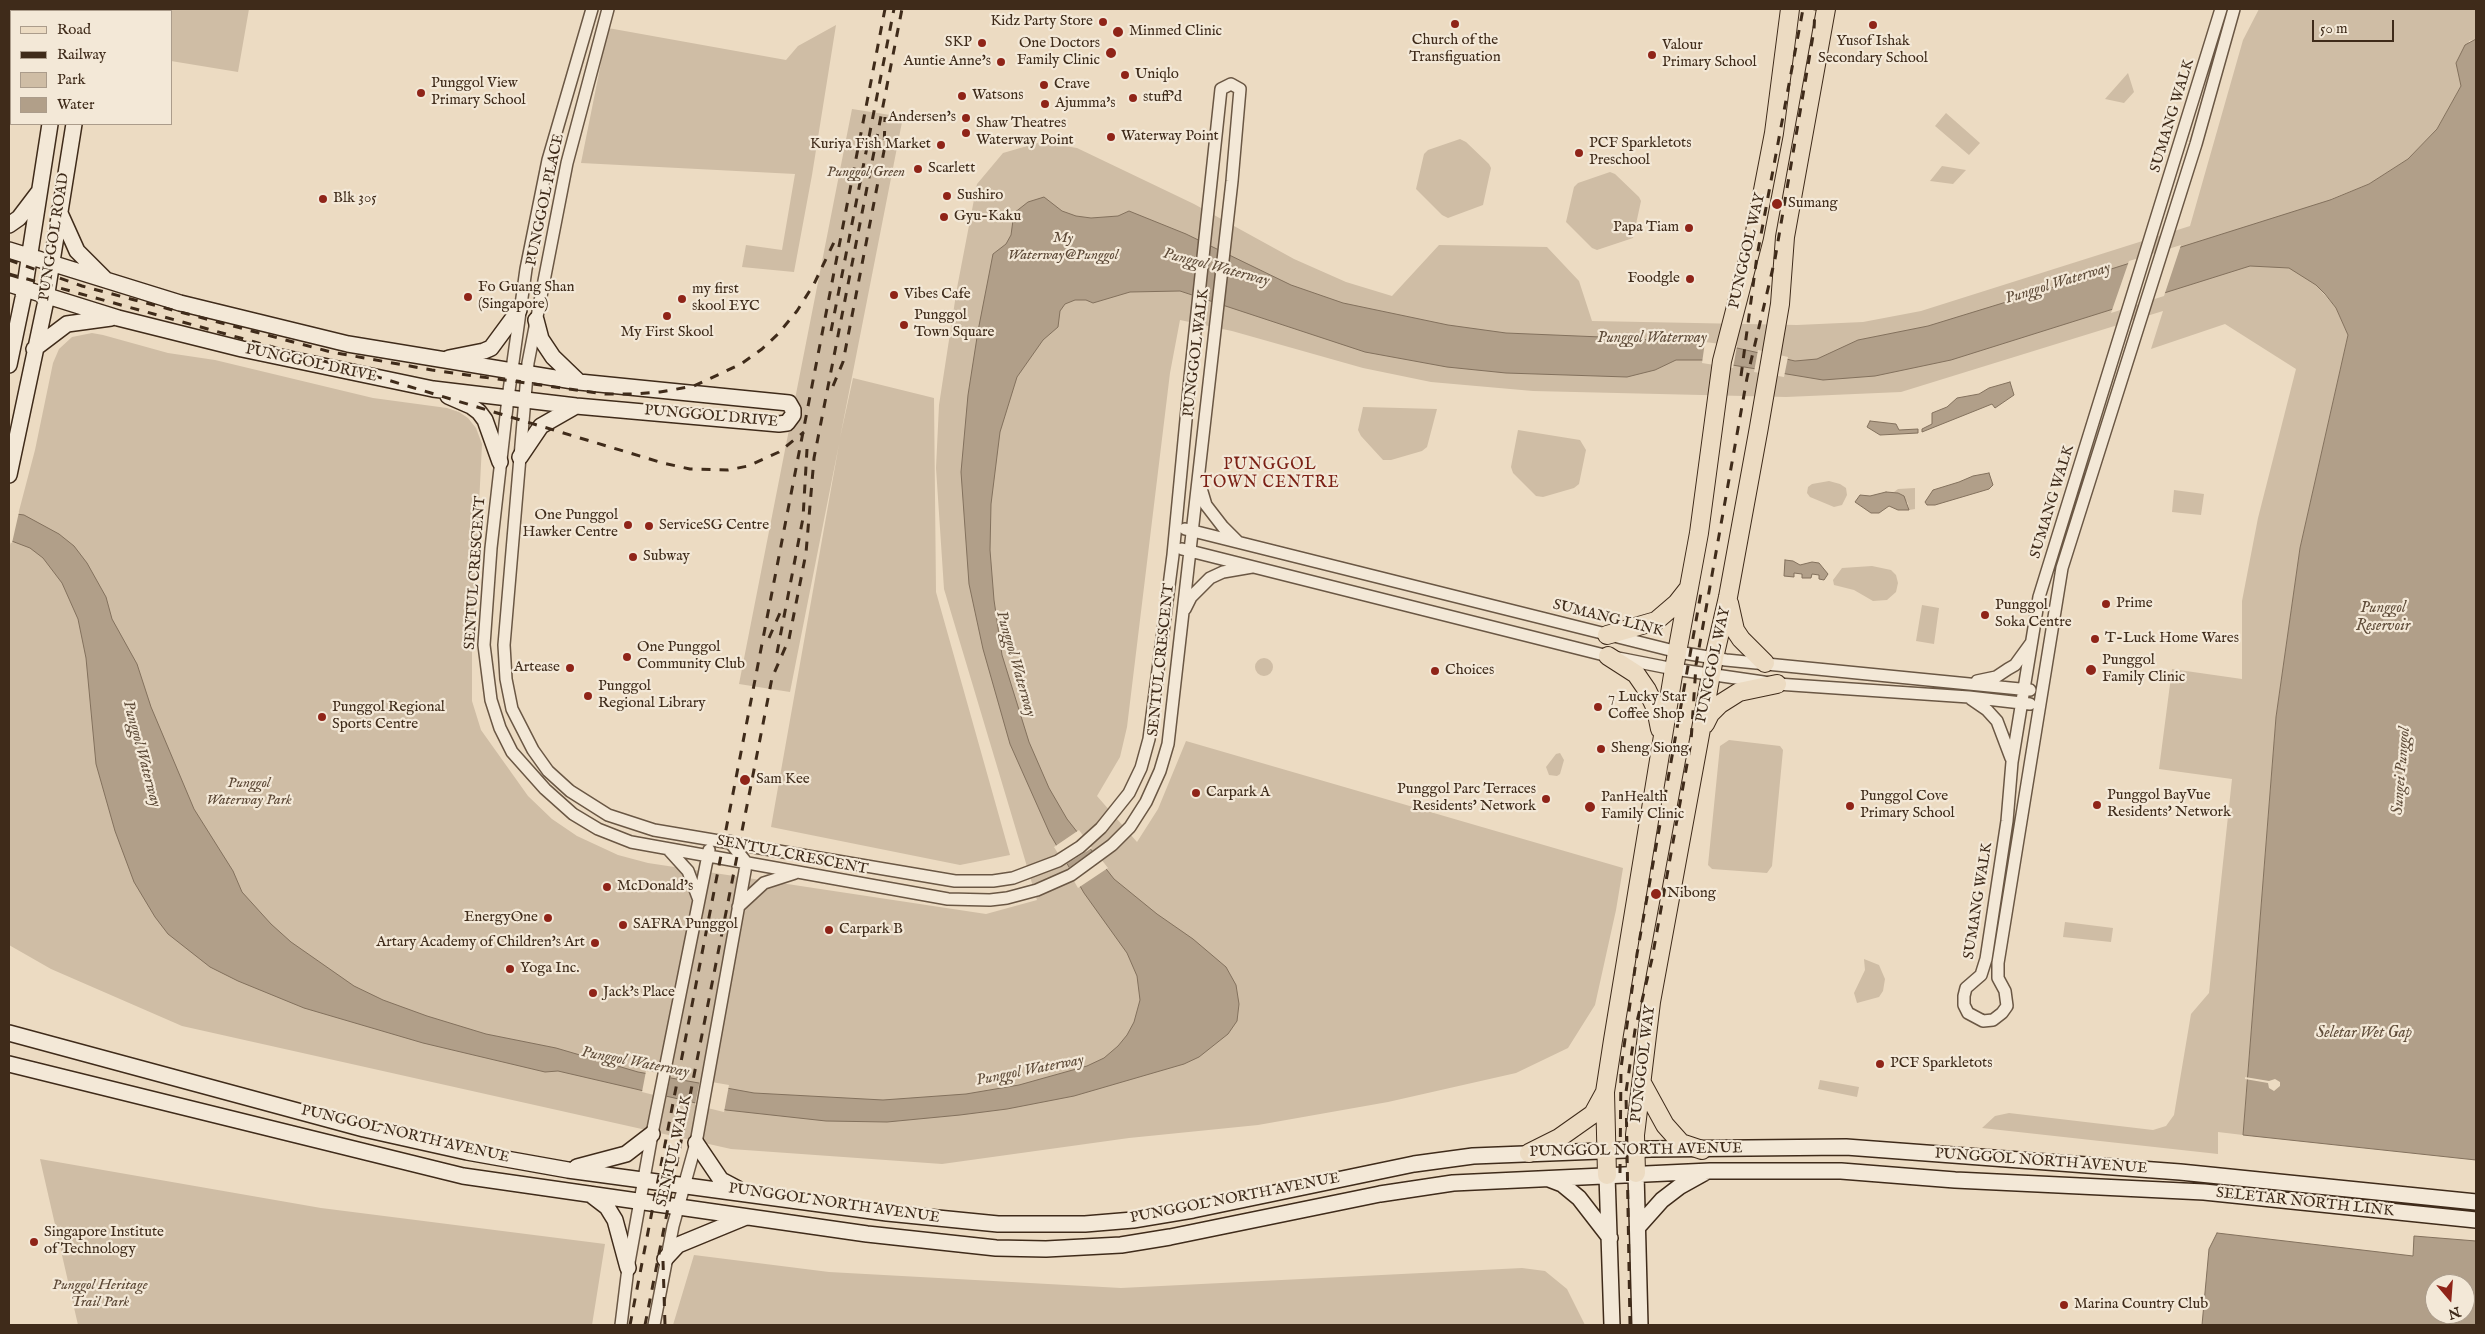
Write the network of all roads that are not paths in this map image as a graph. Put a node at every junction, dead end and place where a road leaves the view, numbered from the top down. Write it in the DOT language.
graph roads {
  1 [pos="592,9"];
  2 [pos="608,9"];
  3 [pos="1790,9"];
  4 [pos="1826,9"];
  5 [pos="2221,9"];
  6 [pos="2234,9"];
  7 [pos="50,125"];
  8 [pos="74,125"];
  9 [pos="38,193"];
  10 [pos="59,211"];
  11 [pos="9,225"];
  12 [pos="9,250"];
  13 [pos="30,258"];
  14 [pos="51,265"];
  15 [pos="111,283"];
  16 [pos="9,284"];
  17 [pos="25,290"];
  18 [pos="46,296"];
  19 [pos="519,310"];
  20 [pos="118,318"];
  21 [pos="536,320"];
  22 [pos="9,326"];
  23 [pos="14,342"];
  24 [pos="34,349"];
  25 [pos="440,359"];
  26 [pos="9,365"];
  27 [pos="511,373"];
  28 [pos="526,375"];
  29 [pos="579,382"];
  30 [pos="433,389"];
  31 [pos="508,398"];
  32 [pos="524,400"];
  33 [pos="576,406"];
  34 [pos="520,457"];
  35 [pos="500,462"];
  36 [pos="9,475"];
  37 [pos="1199,481"];
  38 [pos="1176,527"];
  39 [pos="1192,531"];
  40 [pos="1240,543"];
  41 [pos="1174,547"];
  42 [pos="1189,551"];
  43 [pos="1259,566"];
  44 [pos="1690,586"];
  45 [pos="1728,597"];
  46 [pos="1182,614"];
  47 [pos="1607,635"];
  48 [pos="2032,641"];
  49 [pos="1678,652"];
  50 [pos="1608,656"];
  51 [pos="1765,663"];
  52 [pos="1712,667"];
  53 [pos="1674,669"];
  54 [pos="1968,683"];
  55 [pos="1777,684"];
  56 [pos="2024,689"];
  57 [pos="2041,692"];
  58 [pos="1969,698"];
  59 [pos="2022,704"];
  60 [pos="2039,706"];
  61 [pos="1699,738"];
  62 [pos="1662,740"];
  63 [pos="2012,762"];
  64 [pos="711,839"];
  65 [pos="729,842"];
  66 [pos="668,850"];
  67 [pos="708,856"];
  68 [pos="746,862"];
  69 [pos="796,872"];
  70 [pos="699,900"];
  71 [pos="738,907"];
  72 [pos="9,1033"];
  73 [pos="9,1064"];
  74 [pos="1642,1084"];
  75 [pos="1605,1092"];
  76 [pos="652,1134"];
  77 [pos="696,1143"];
  78 [pos="1635,1150"];
  79 [pos="1702,1150"];
  80 [pos="1606,1151"];
  81 [pos="1529,1153"];
  82 [pos="568,1170"];
  83 [pos="1710,1170"];
  84 [pos="2180,1172"];
  85 [pos="1636,1173"];
  86 [pos="1607,1175"];
  87 [pos="644,1178"];
  88 [pos="1546,1178"];
  89 [pos="684,1184"];
  90 [pos="2134,1189"];
  91 [pos="743,1192"];
  92 [pos="588,1193"];
  93 [pos="640,1201"];
  94 [pos="2476,1202"];
  95 [pos="678,1206"];
  96 [pos="747,1217"];
  97 [pos="2476,1220"];
  98 [pos="1636,1228"];
  99 [pos="1610,1238"];
  100 [pos="665,1259"];
  101 [pos="628,1268"];
  102 [pos="621,1325"];
  103 [pos="654,1325"];
  104 [pos="1612,1325"];
  105 [pos="1640,1325"];
  1 -- 19 [label="street, PUNGGOL PLACE"];
  2 -- 21 [label="street, PUNGGOL PLACE"];
  3 -- 44 [label="main road, PUNGGOL WAY"];
  4 -- 45 [label="main road, PUNGGOL WAY"];
  5 -- 48 [label="street, SUMANG WALK"];
  6 -- 57 [label="street, SUMANG WALK"];
  7 -- 9 [label="main road, PUNGGOL ROAD"];
  8 -- 10 [label="main road, PUNGGOL ROAD"];
  9 -- 11 [label="main road"];
  9 -- 13 [label="main road, PUNGGOL ROAD"];
  10 -- 14 [label="main road, PUNGGOL ROAD"];
  10 -- 15 [label="main road"];
  12 -- 13 [label="main road, PUNGGOL DRIVE"];
  13 -- 14 [label="main road, PUNGGOL DRIVE"];
  13 -- 17 [label="main road, PUNGGOL ROAD"];
  14 -- 15 [label="main road, PUNGGOL DRIVE"];
  14 -- 18 [label="main road, PUNGGOL ROAD"];
  15 -- 25 [label="main road, PUNGGOL DRIVE"];
  16 -- 17 [label="main road, PUNGGOL DRIVE"];
  17 -- 18 [label="main road, PUNGGOL DRIVE"];
  17 -- 23 [label="main road, PUNGGOL ROAD"];
  18 -- 20 [label="main road, PUNGGOL DRIVE"];
  18 -- 24 [label="main road, PUNGGOL ROAD"];
  19 -- 25 [label="main road"];
  19 -- 27 [label="street, PUNGGOL PLACE"];
  20 -- 24 [label="main road"];
  20 -- 30 [label="main road, PUNGGOL DRIVE"];
  21 -- 28 [label="street, PUNGGOL PLACE"];
  21 -- 29 [label="main road"];
  22 -- 23 [label="main road"];
  23 -- 26 [label="main road, PUNGGOL ROAD"];
  24 -- 36 [label="main road, PUNGGOL ROAD"];
  25 -- 27 [label="main road, PUNGGOL DRIVE"];
  27 -- 28 [label="main road, PUNGGOL DRIVE"];
  27 -- 31 [label="street, PUNGGOL PLACE"];
  28 -- 29 [label="main road, PUNGGOL DRIVE"];
  28 -- 32 [label="street, PUNGGOL PLACE"];
  29 -- 33 [label="main road, PUNGGOL DRIVE"];
  30 -- 31 [label="main road, PUNGGOL DRIVE"];
  30 -- 35 [label="main road"];
  31 -- 32 [label="main road, PUNGGOL DRIVE"];
  31 -- 35 [label="street, SENTUL CRESCENT"];
  32 -- 33 [label="main road, PUNGGOL DRIVE"];
  32 -- 34 [label="street, SENTUL CRESCENT"];
  33 -- 34 [label="main road"];
  34 -- 64 [label="street, SENTUL CRESCENT"];
  35 -- 66 [label="street, SENTUL CRESCENT"];
  37 -- 38 [label="street, PUNGGOL WALK"];
  37 -- 39 [label="street, PUNGGOL WALK"];
  37 -- 40 [label="street"];
  38 -- 39 [label="street, SUMANG LINK"];
  38 -- 41 [label="street, SENTUL CRESCENT"];
  39 -- 40 [label="street, SUMANG LINK"];
  39 -- 42 [label="street, SENTUL CRESCENT"];
  40 -- 47 [label="street, SUMANG LINK"];
  41 -- 42 [label="street, SUMANG LINK"];
  41 -- 65 [label="street, SENTUL CRESCENT"];
  42 -- 43 [label="street, SUMANG LINK"];
  42 -- 46 [label="street, SENTUL CRESCENT"];
  43 -- 46 [label="street"];
  43 -- 50 [label="street, SUMANG LINK"];
  44 -- 47 [label="main road"];
  44 -- 49 [label="main road, PUNGGOL WAY"];
  45 -- 51 [label="main road"];
  45 -- 52 [label="main road, PUNGGOL WAY"];
  46 -- 69 [label="street, SENTUL CRESCENT"];
  47 -- 49 [label="street, SUMANG LINK"];
  48 -- 54 [label="street"];
  48 -- 56 [label="street, SUMANG WALK"];
  49 -- 52 [label="street, SUMANG LINK"];
  49 -- 53 [label="main road, PUNGGOL WAY"];
  50 -- 53 [label="street, SUMANG LINK"];
  50 -- 62 [label="main road"];
  51 -- 52 [label="street, SUMANG LINK"];
  51 -- 54 [label="street, SUMANG LINK"];
  52 -- 53 [label="street, SUMANG LINK"];
  52 -- 55 [label="street, SUMANG LINK"];
  52 -- 61 [label="main road, PUNGGOL WAY"];
  53 -- 62 [label="main road, PUNGGOL WAY"];
  54 -- 56 [label="street, SUMANG LINK"];
  55 -- 58 [label="street, SUMANG LINK"];
  55 -- 61 [label="main road"];
  56 -- 57 [label="street, SUMANG LINK"];
  56 -- 59 [label="street, SUMANG WALK"];
  57 -- 60 [label="street, SUMANG WALK"];
  58 -- 59 [label="street, SUMANG LINK"];
  58 -- 63 [label="street"];
  59 -- 60 [label="street, SUMANG LINK"];
  59 -- 63 [label="street, SUMANG WALK"];
  60 -- 63 [label="street, SUMANG WALK"];
  61 -- 74 [label="main road, PUNGGOL WAY"];
  62 -- 75 [label="main road, PUNGGOL WAY"];
  64 -- 65 [label="street, SENTUL CRESCENT"];
  64 -- 67 [label="street, SENTUL WALK"];
  65 -- 68 [label="street"];
  66 -- 67 [label="street, SENTUL CRESCENT"];
  66 -- 70 [label="street"];
  67 -- 68 [label="street, SENTUL CRESCENT"];
  67 -- 70 [label="street, SENTUL WALK"];
  68 -- 69 [label="street, SENTUL CRESCENT"];
  68 -- 71 [label="street, SENTUL WALK"];
  69 -- 71 [label="street"];
  70 -- 76 [label="street, SENTUL WALK"];
  71 -- 77 [label="street, SENTUL WALK"];
  72 -- 82 [label="main road, PUNGGOL NORTH AVENUE"];
  73 -- 92 [label="main road, PUNGGOL NORTH AVENUE"];
  74 -- 78 [label="main road, PUNGGOL WAY"];
  74 -- 79 [label="main road"];
  75 -- 80 [label="main road, PUNGGOL WAY"];
  75 -- 81 [label="main road"];
  76 -- 82 [label="main road"];
  76 -- 87 [label="street, SENTUL WALK"];
  77 -- 89 [label="street, SENTUL WALK"];
  77 -- 91 [label="main road"];
  78 -- 79 [label="main road, PUNGGOL NORTH AVENUE"];
  78 -- 80 [label="main road, PUNGGOL NORTH AVENUE"];
  78 -- 85 [label="main road, PUNGGOL WAY"];
  79 -- 84 [label="main road, PUNGGOL NORTH AVENUE"];
  80 -- 81 [label="main road, PUNGGOL NORTH AVENUE"];
  80 -- 86 [label="main road, PUNGGOL WAY"];
  81 -- 91 [label="main road, PUNGGOL NORTH AVENUE"];
  82 -- 87 [label="main road, PUNGGOL NORTH AVENUE"];
  83 -- 85 [label="main road, PUNGGOL NORTH AVENUE"];
  83 -- 90 [label="main road, PUNGGOL NORTH AVENUE"];
  83 -- 98 [label="main road"];
  84 -- 94 [label="main road, SELETAR NORTH LINK"];
  85 -- 86 [label="main road, PUNGGOL NORTH AVENUE"];
  85 -- 98 [label="main road, PUNGGOL WAY"];
  86 -- 88 [label="main road, PUNGGOL NORTH AVENUE"];
  86 -- 99 [label="main road, PUNGGOL WAY"];
  87 -- 89 [label="main road, PUNGGOL NORTH AVENUE"];
  87 -- 93 [label="street, SENTUL WALK"];
  88 -- 96 [label="main road, PUNGGOL NORTH AVENUE"];
  88 -- 99 [label="main road"];
  89 -- 91 [label="main road, PUNGGOL NORTH AVENUE"];
  89 -- 95 [label="street, SENTUL WALK"];
  90 -- 97 [label="main road, SELETAR NORTH LINK"];
  92 -- 93 [label="main road, PUNGGOL NORTH AVENUE"];
  92 -- 101 [label="main road"];
  93 -- 95 [label="main road, PUNGGOL NORTH AVENUE"];
  93 -- 101 [label="street, SENTUL WALK"];
  95 -- 96 [label="main road, PUNGGOL NORTH AVENUE"];
  95 -- 100 [label="street, SENTUL WALK"];
  96 -- 100 [label="main road"];
  98 -- 105 [label="main road, PUNGGOL WAY"];
  99 -- 104 [label="main road, PUNGGOL WAY"];
  100 -- 103 [label="street, SENTUL WALK"];
  101 -- 102 [label="street, SENTUL WALK"];
}
